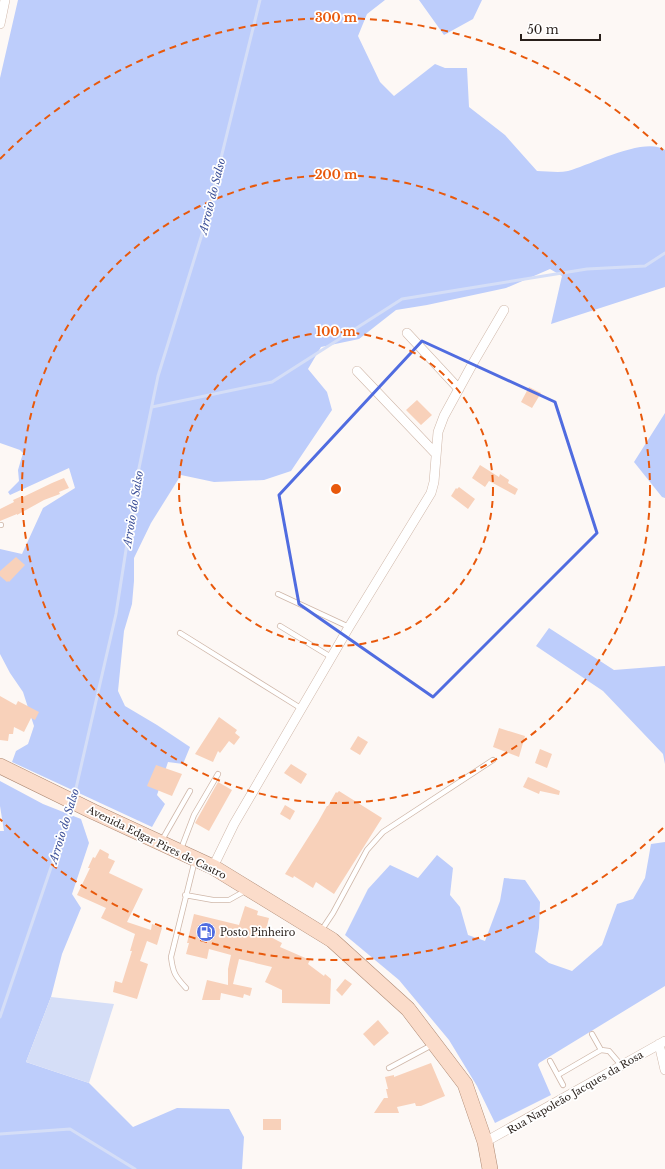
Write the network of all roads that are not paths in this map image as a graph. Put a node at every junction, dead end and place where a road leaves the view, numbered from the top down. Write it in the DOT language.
graph roads {
  1 [pos="6,0"];
  2 [pos="0,24"];
  3 [pos="504,310"];
  4 [pos="407,333"];
  5 [pos="357,371"];
  6 [pos="459,389"];
  7 [pos="436,454"];
  8 [pos="278,594"];
  9 [pos="280,626"];
  10 [pos="349,627"];
  11 [pos="180,633"];
  12 [pos="332,658"];
  13 [pos="302,709"];
  14 [pos="493,760"];
  15 [pos="0,766"];
  16 [pos="218,774"];
  17 [pos="190,791"];
  18 [pos="160,842"];
  19 [pos="180,852"];
  20 [pos="195,858"];
  21 [pos="212,867"];
  22 [pos="248,889"];
  23 [pos="185,895"];
  24 [pos="320,933"];
  25 [pos="186,988"];
  26 [pos="592,1034"];
  27 [pos="662,1042"];
  28 [pos="434,1044"];
  29 [pos="601,1050"];
  30 [pos="550,1061"];
  31 [pos="621,1065"];
  32 [pos="390,1068"];
  33 [pos="665,1070"];
  34 [pos="558,1075"];
  35 [pos="563,1085"];
  36 [pos="486,1142"];
  37 [pos="490,1169"];
  1 -- 2 [label="street"];
  3 -- 6 [label="street"];
  4 -- 6 [label="street"];
  5 -- 7 [label="street"];
  6 -- 7 [label="street"];
  7 -- 10 [label="street"];
  8 -- 10 [label="lane"];
  9 -- 12 [label="lane"];
  10 -- 12 [label="street"];
  11 -- 13 [label="lane"];
  12 -- 13 [label="street"];
  13 -- 21 [label="street"];
  14 -- 24 [label="lane"];
  15 -- 18 [label="main road, Avenida Edgar Pires de Castro"];
  16 -- 19 [label="lane"];
  17 -- 18 [label="lane"];
  18 -- 19 [label="main road, Avenida Edgar Pires de Castro"];
  19 -- 20 [label="main road, Avenida Edgar Pires de Castro"];
  20 -- 21 [label="main road, Avenida Edgar Pires de Castro"];
  20 -- 23 [label="lane"];
  21 -- 22 [label="main road, Avenida Edgar Pires de Castro"];
  22 -- 23 [label="lane"];
  22 -- 24 [label="main road, Avenida Edgar Pires de Castro"];
  23 -- 25 [label="lane"];
  24 -- 28 [label="main road, Avenida Edgar Pires de Castro"];
  26 -- 29 [label="lane"];
  27 -- 31 [label="street, Rua Napoleão Jacques da Rosa"];
  27 -- 33 [label="street"];
  28 -- 32 [label="lane"];
  28 -- 36 [label="main road, Avenida Edgar Pires de Castro"];
  29 -- 31 [label="lane"];
  29 -- 34 [label="lane"];
  30 -- 34 [label="lane"];
  31 -- 36 [label="street, Rua Napoleão Jacques da Rosa"];
  34 -- 35 [label="lane"];
  36 -- 37 [label="main road, Avenida Edgar Pires de Castro"];
}
